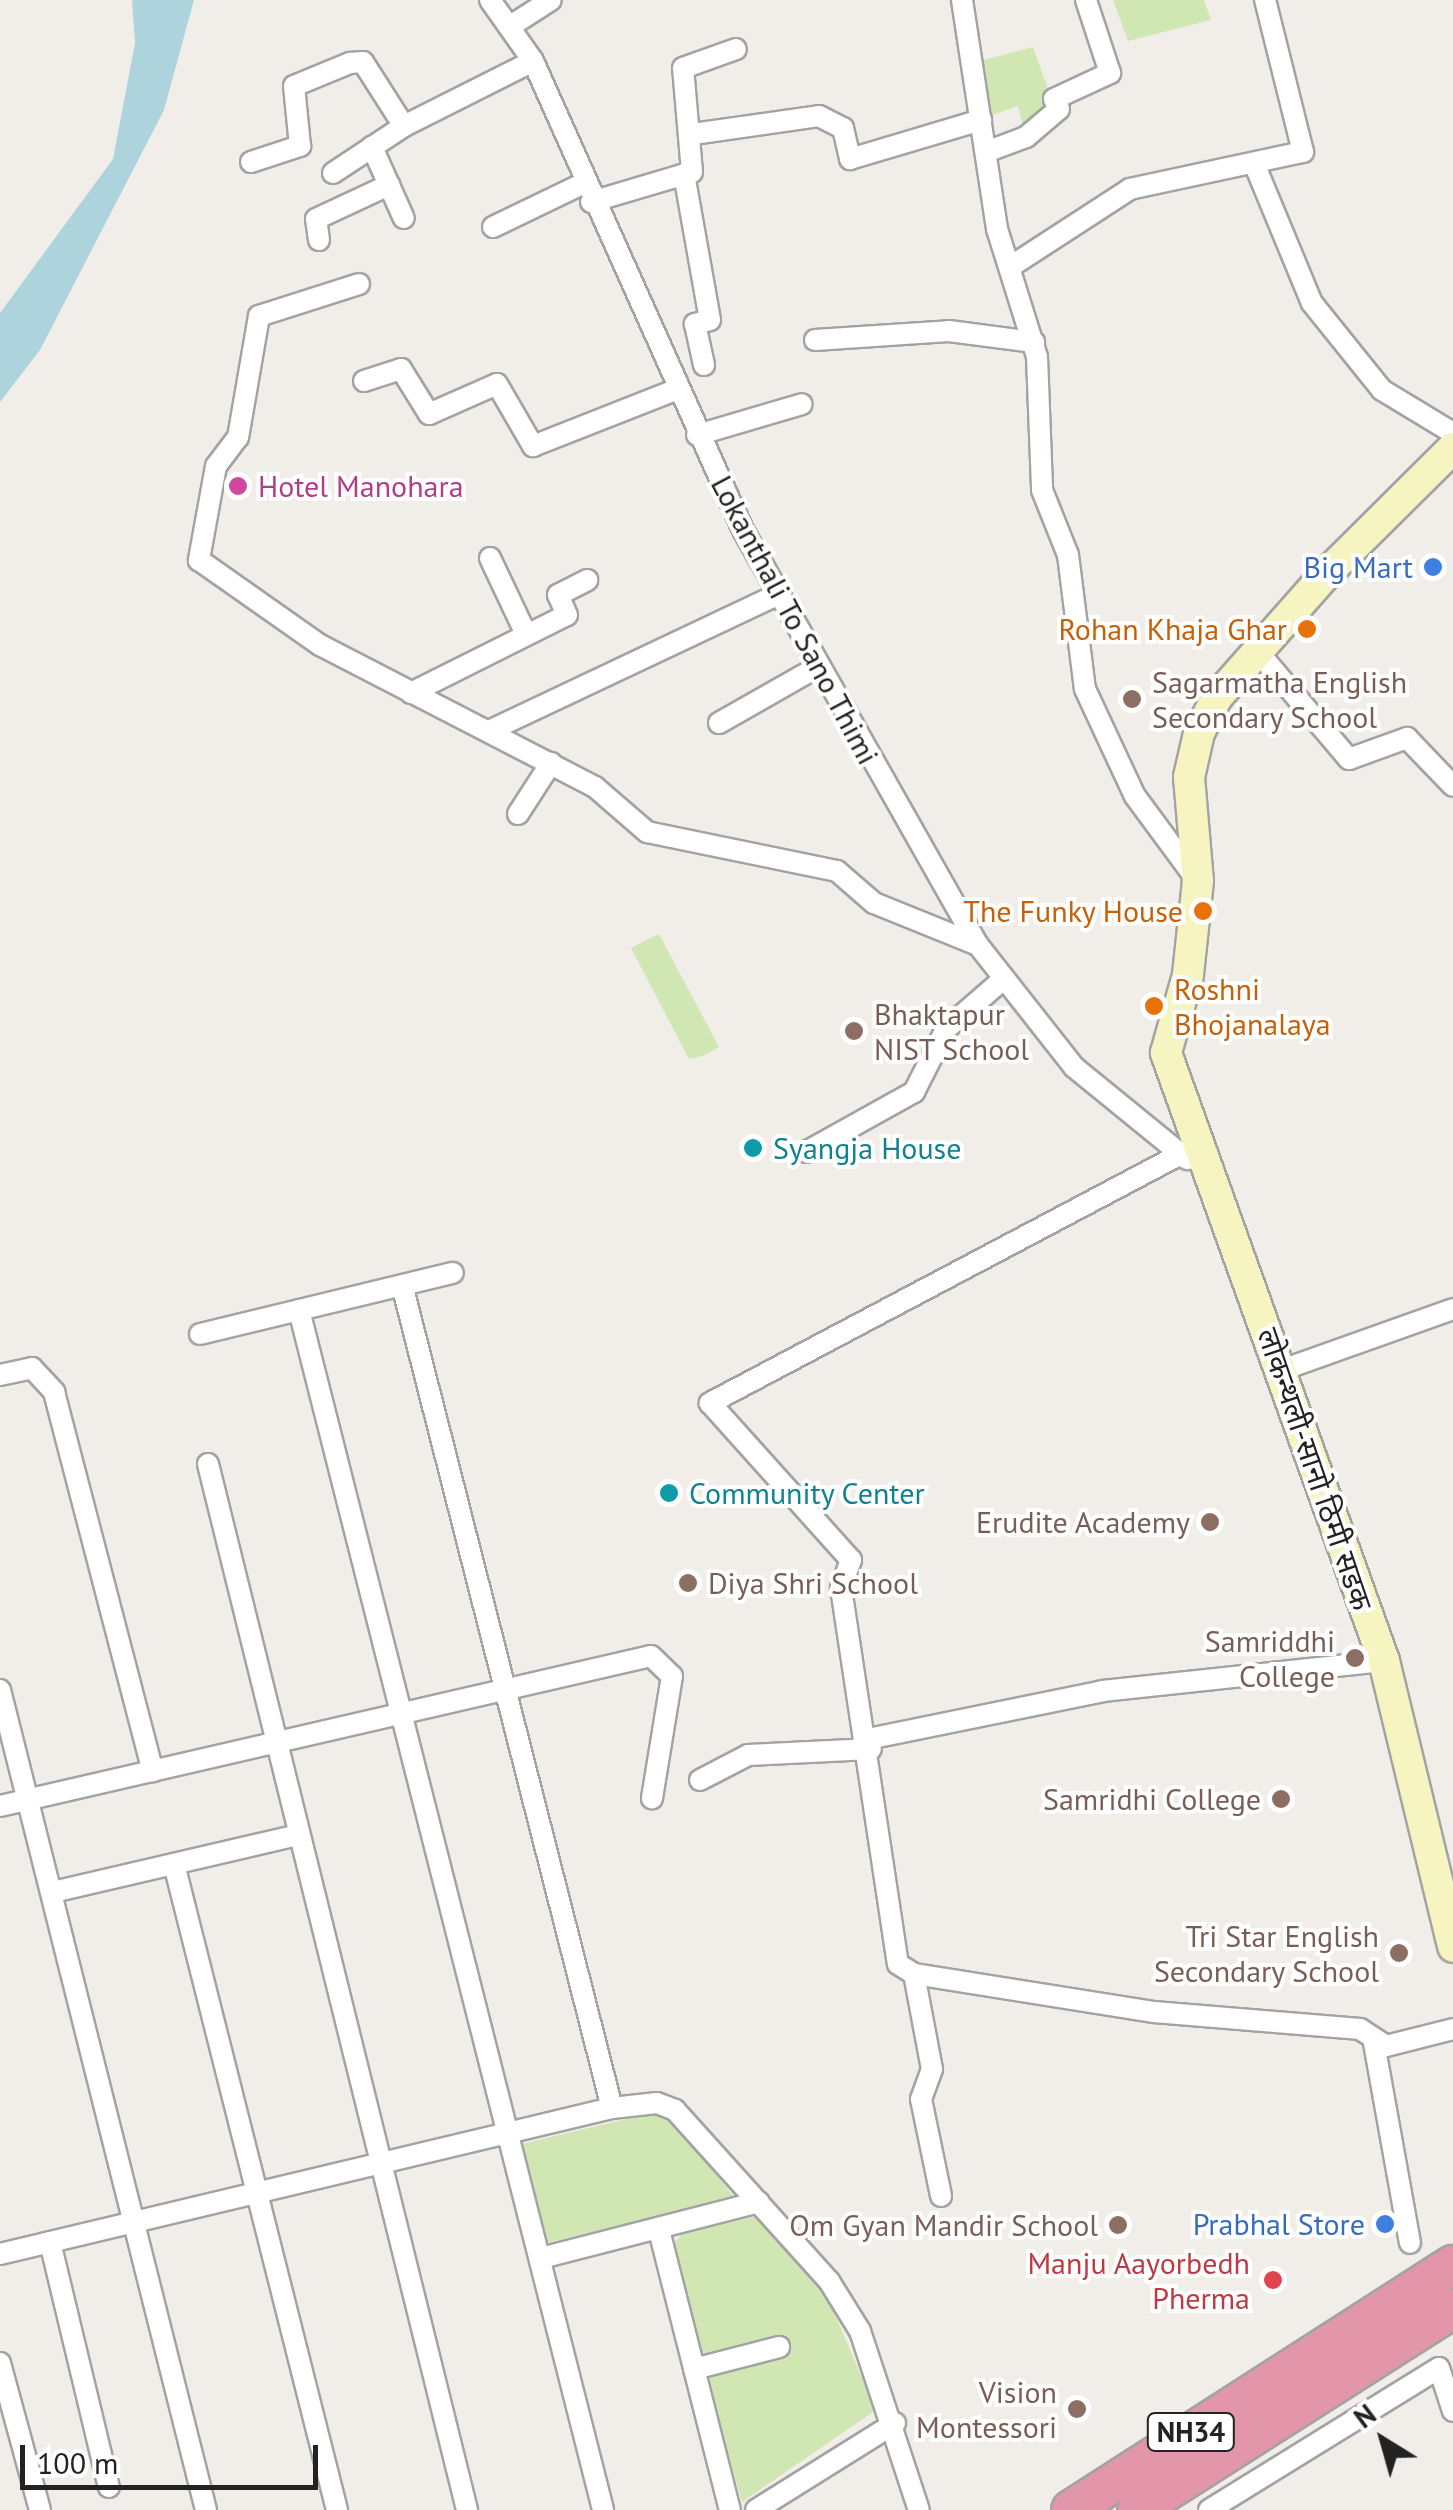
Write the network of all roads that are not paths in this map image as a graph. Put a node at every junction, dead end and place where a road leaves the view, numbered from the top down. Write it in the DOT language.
graph roads {
  1 [pos="490,0"];
  2 [pos="551,0"];
  3 [pos="962,0"];
  4 [pos="1086,0"];
  5 [pos="1265,0"];
  6 [pos="512,25"];
  7 [pos="736,49"];
  8 [pos="532,61"];
  9 [pos="982,120"];
  10 [pos="404,126"];
  11 [pos="693,134"];
  12 [pos="372,147"];
  13 [pos="986,152"];
  14 [pos="252,162"];
  15 [pos="1256,168"];
  16 [pos="333,173"];
  17 [pos="684,174"];
  18 [pos="389,185"];
  19 [pos="586,193"];
  20 [pos="404,218"];
  21 [pos="494,227"];
  22 [pos="319,240"];
  23 [pos="1010,267"];
  24 [pos="359,284"];
  25 [pos="815,340"];
  26 [pos="1034,342"];
  27 [pos="704,365"];
  28 [pos="364,380"];
  29 [pos="678,389"];
  30 [pos="802,404"];
  31 [pos="1453,432"];
  32 [pos="696,435"];
  33 [pos="1450,460"];
  34 [pos="490,558"];
  35 [pos="587,580"];
  36 [pos="777,595"];
  37 [pos="525,632"];
  38 [pos="1259,653"];
  39 [pos="816,668"];
  40 [pos="412,694"];
  41 [pos="720,723"];
  42 [pos="489,731"];
  43 [pos="551,763"];
  44 [pos="1453,786"];
  45 [pos="518,814"];
  46 [pos="1198,881"];
  47 [pos="978,945"];
  48 [pos="1002,980"];
  49 [pos="806,1152"];
  50 [pos="1190,1163"];
  51 [pos="452,1273"];
  52 [pos="402,1285"];
  53 [pos="1453,1309"];
  54 [pos="299,1310"];
  55 [pos="200,1334"];
  56 [pos="1280,1372"];
  57 [pos="0,1375"];
  58 [pos="208,1464"];
  59 [pos="1384,1661"];
  60 [pos="508,1688"];
  61 [pos="0,1690"];
  62 [pos="398,1714"];
  63 [pos="276,1742"];
  64 [pos="869,1744"];
  65 [pos="153,1771"];
  66 [pos="700,1780"];
  67 [pos="652,1798"];
  68 [pos="28,1800"];
  69 [pos="0,1806"];
  70 [pos="298,1835"];
  71 [pos="174,1864"];
  72 [pos="53,1892"];
  73 [pos="1453,1947"];
  74 [pos="914,1974"];
  75 [pos="1453,2029"];
  76 [pos="1374,2044"];
  77 [pos="612,2108"];
  78 [pos="507,2134"];
  79 [pos="382,2164"];
  80 [pos="260,2191"];
  81 [pos="940,2196"];
  82 [pos="759,2202"];
  83 [pos="134,2221"];
  84 [pos="659,2230"];
  85 [pos="50,2242"];
  86 [pos="1410,2243"];
  87 [pos="0,2254"];
  88 [pos="542,2258"];
  89 [pos="1453,2266"];
  90 [pos="1453,2309"];
  91 [pos="779,2347"];
  92 [pos="0,2362"];
  93 [pos="694,2369"];
  94 [pos="1453,2412"];
  95 [pos="895,2423"];
  96 [pos="109,2487"];
  97 [pos="40,2510"];
  98 [pos="206,2510"];
  99 [pos="337,2510"];
  100 [pos="467,2510"];
  101 [pos="603,2510"];
  102 [pos="730,2510"];
  103 [pos="756,2510"];
  104 [pos="919,2510"];
  105 [pos="1071,2510"];
  106 [pos="1138,2510"];
  107 [pos="1209,2510"];
  1 -- 6 [label="street, Lokanthali To Sano Thimi"];
  2 -- 6 [label="street"];
  3 -- 9 [label="street"];
  4 -- 13 [label="street"];
  5 -- 15 [label="street"];
  6 -- 8 [label="street, Lokanthali To Sano Thimi"];
  7 -- 11 [label="street"];
  8 -- 10 [label="street"];
  8 -- 19 [label="street, Lokanthali To Sano Thimi"];
  9 -- 11 [label="street"];
  9 -- 13 [label="street"];
  10 -- 12 [label="street"];
  10 -- 14 [label="street"];
  11 -- 17 [label="street"];
  12 -- 16 [label="street"];
  12 -- 18 [label="street"];
  13 -- 23 [label="street"];
  15 -- 23 [label="street"];
  15 -- 31 [label="street"];
  17 -- 19 [label="street"];
  17 -- 27 [label="street"];
  18 -- 20 [label="street"];
  18 -- 22 [label="street"];
  19 -- 21 [label="street"];
  19 -- 29 [label="street, Lokanthali To Sano Thimi"];
  23 -- 26 [label="street"];
  24 -- 40 [label="street"];
  25 -- 26 [label="street"];
  26 -- 46 [label="street"];
  28 -- 29 [label="street"];
  29 -- 32 [label="street, Lokanthali To Sano Thimi"];
  30 -- 32 [label="street"];
  32 -- 36 [label="street, Lokanthali To Sano Thimi"];
  33 -- 38 [label="main road, लोकन्थली-सानो ठिमी सडक"];
  34 -- 37 [label="street"];
  35 -- 37 [label="street"];
  36 -- 39 [label="street, Lokanthali To Sano Thimi"];
  36 -- 42 [label="street"];
  37 -- 40 [label="street"];
  38 -- 44 [label="street"];
  38 -- 46 [label="main road, लोकन्थली-सानो ठिमी सडक"];
  39 -- 41 [label="street"];
  39 -- 47 [label="street, Lokanthali To Sano Thimi"];
  40 -- 42 [label="street"];
  42 -- 43 [label="street"];
  43 -- 45 [label="street"];
  43 -- 47 [label="street"];
  46 -- 50 [label="main road, लोकन्थली-सानो ठिमी सडक"];
  47 -- 48 [label="street, Lokanthali To Sano Thimi"];
  48 -- 49 [label="street"];
  48 -- 50 [label="street, Lokanthali To Sano Thimi"];
  50 -- 56 [label="main road, लोकन्थली-सानो ठिमी सडक"];
  50 -- 64 [label="street"];
  51 -- 52 [label="street"];
  52 -- 54 [label="street"];
  52 -- 60 [label="street"];
  53 -- 56 [label="street"];
  54 -- 55 [label="street"];
  54 -- 62 [label="street"];
  56 -- 59 [label="main road, लोकन्थली-सानो ठिमी सडक"];
  57 -- 65 [label="street"];
  58 -- 63 [label="street"];
  59 -- 64 [label="street"];
  59 -- 73 [label="main road, लोकन्थली-सानो ठिमी सडक"];
  60 -- 62 [label="street"];
  60 -- 67 [label="street"];
  60 -- 77 [label="street"];
  61 -- 68 [label="street"];
  62 -- 63 [label="street"];
  62 -- 78 [label="street"];
  63 -- 65 [label="street"];
  63 -- 70 [label="street"];
  64 -- 66 [label="street"];
  64 -- 74 [label="street"];
  65 -- 68 [label="street"];
  68 -- 69 [label="street"];
  68 -- 72 [label="street"];
  70 -- 71 [label="street"];
  70 -- 79 [label="street"];
  71 -- 72 [label="street"];
  71 -- 80 [label="street"];
  72 -- 83 [label="street"];
  74 -- 76 [label="street"];
  74 -- 81 [label="street"];
  75 -- 76 [label="street"];
  76 -- 86 [label="street"];
  77 -- 78 [label="street"];
  77 -- 82 [label="street"];
  78 -- 79 [label="street"];
  78 -- 88 [label="street"];
  79 -- 80 [label="street"];
  79 -- 100 [label="street"];
  80 -- 83 [label="street"];
  80 -- 99 [label="street"];
  82 -- 84 [label="street"];
  82 -- 95 [label="street"];
  83 -- 85 [label="street"];
  83 -- 98 [label="street"];
  84 -- 88 [label="street"];
  84 -- 93 [label="street"];
  85 -- 87 [label="street"];
  85 -- 96 [label="street"];
  88 -- 101 [label="street"];
  89 -- 105 [label="highway, NH34"];
  90 -- 106 [label="highway, NH34"];
  91 -- 93 [label="street"];
  92 -- 97 [label="street"];
  93 -- 102 [label="street"];
  94 -- 107 [label="street"];
  95 -- 103 [label="street"];
  95 -- 104 [label="street"];
}
